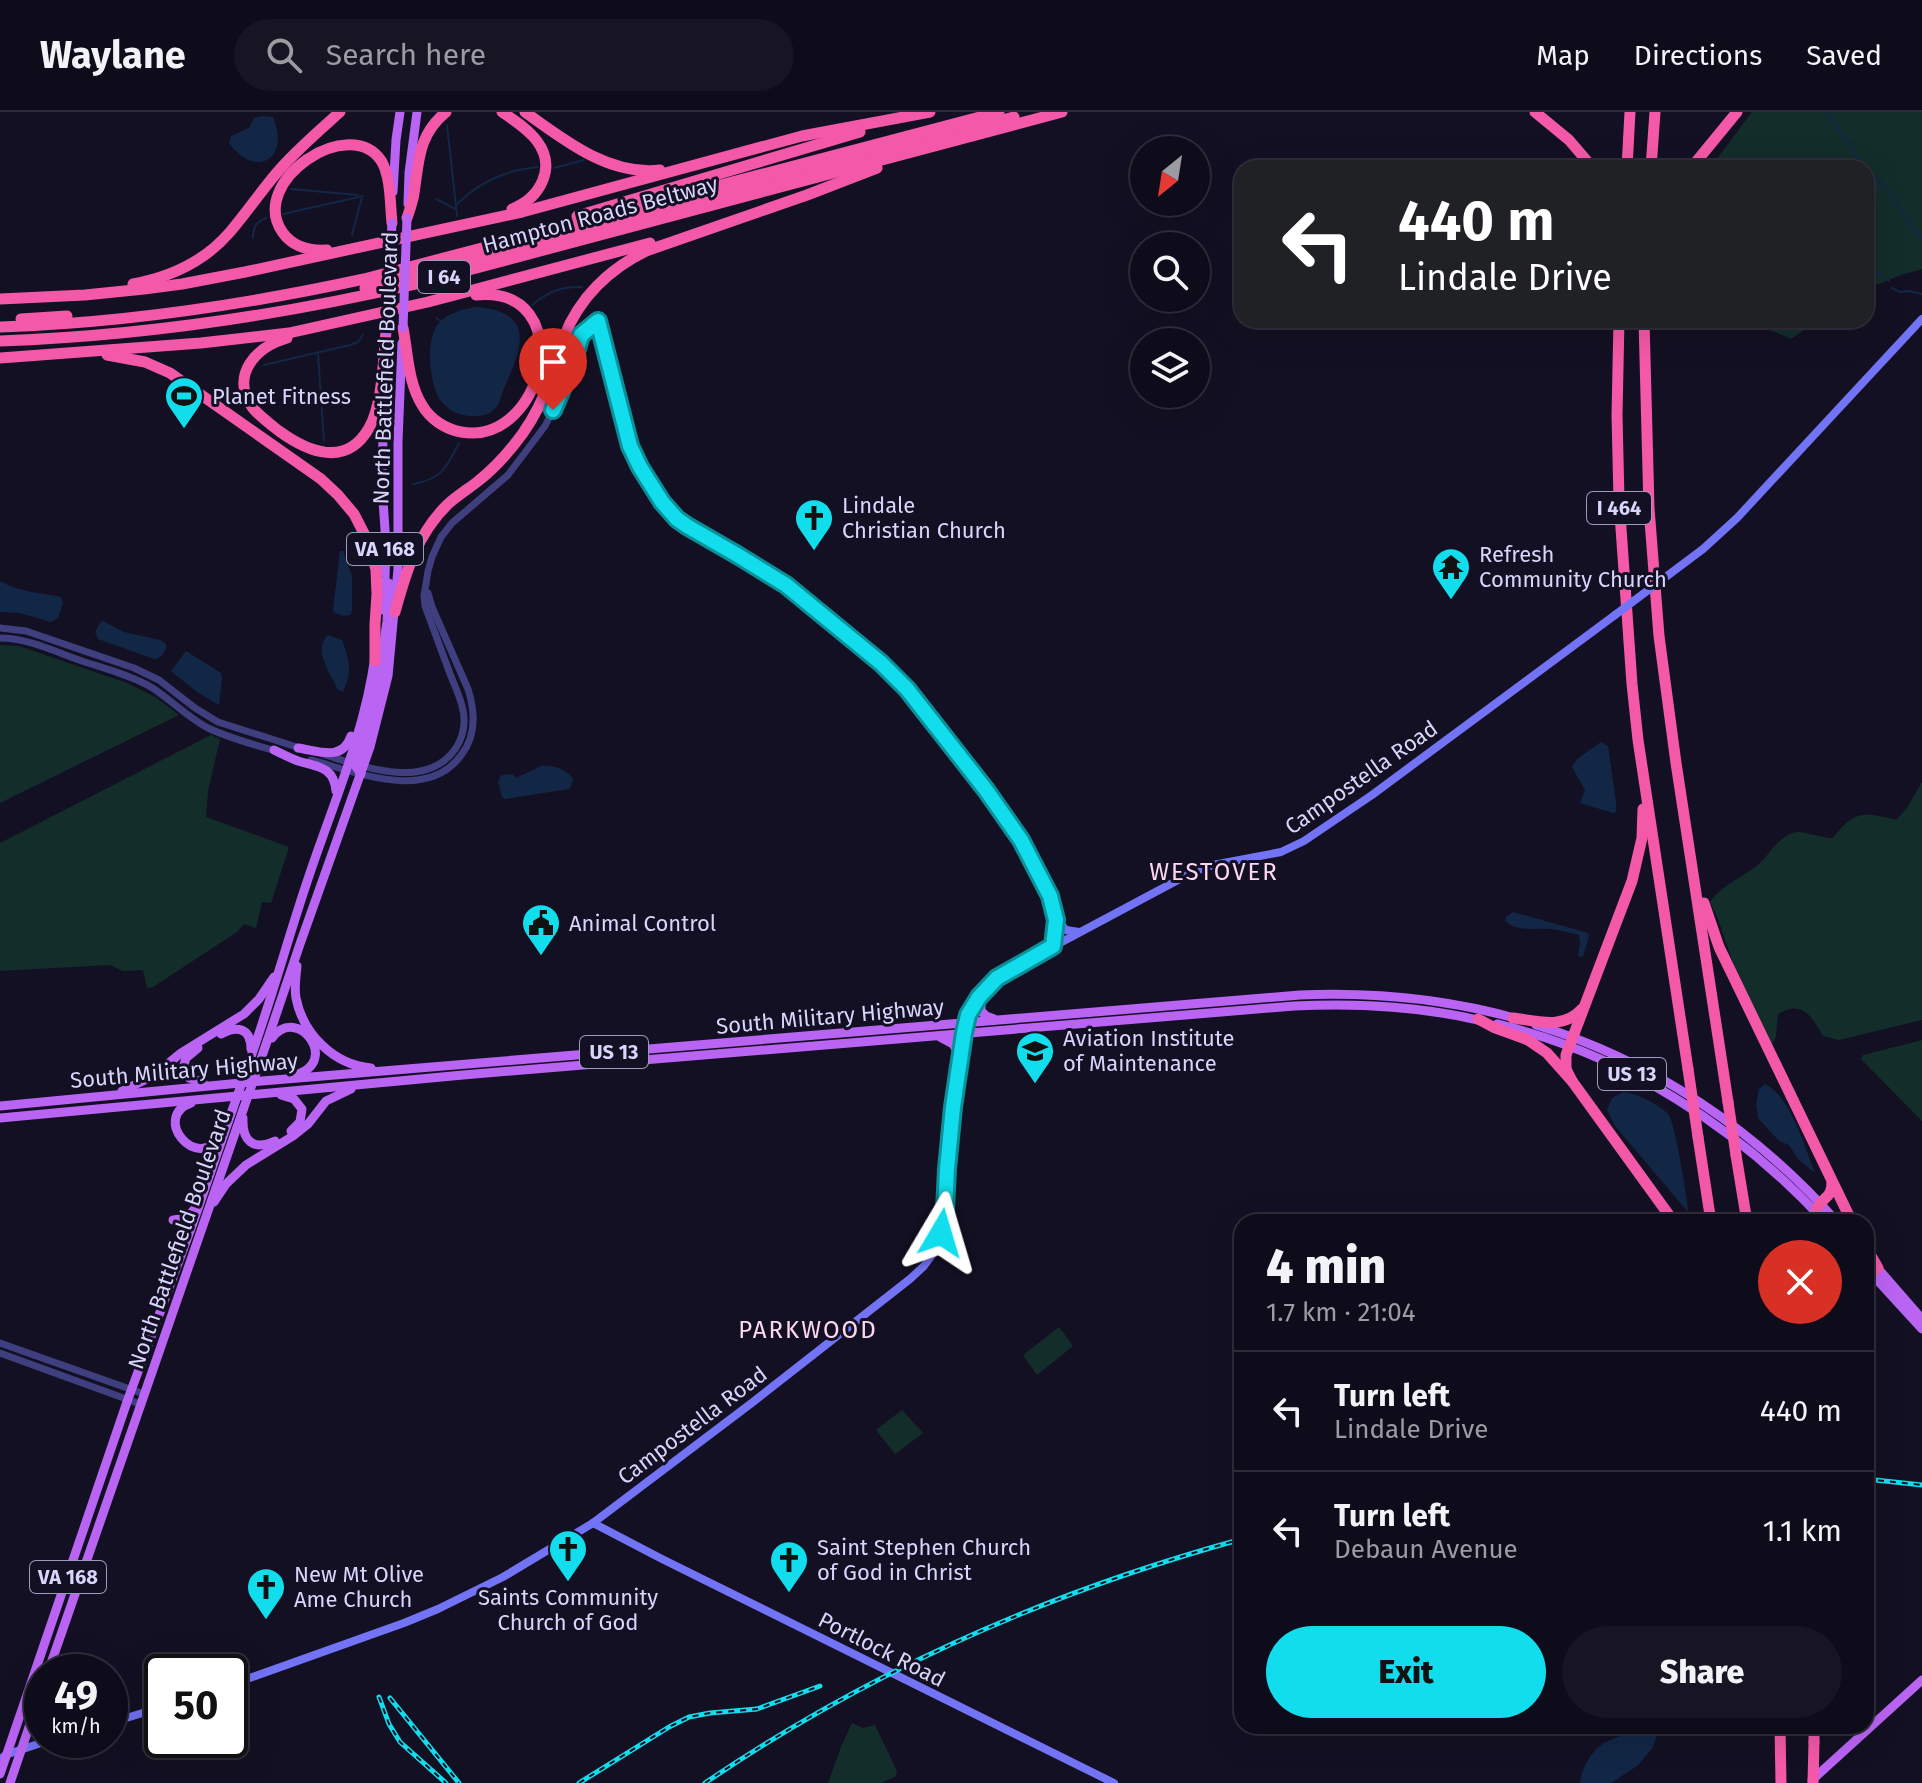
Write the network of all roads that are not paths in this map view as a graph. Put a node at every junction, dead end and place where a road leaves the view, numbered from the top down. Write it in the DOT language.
graph roads {
  1 [pos="340,112"];
  2 [pos="400,112"];
  3 [pos="417,112"];
  4 [pos="446,112"];
  5 [pos="502,112"];
  6 [pos="525,112"];
  7 [pos="986,112"];
  8 [pos="999,112"];
  9 [pos="1032,112"];
  10 [pos="1062,112"];
  11 [pos="1535,112"];
  12 [pos="1630,112"];
  13 [pos="1655,112"];
  14 [pos="1737,112"];
  15 [pos="926,113"];
  16 [pos="930,147"];
  17 [pos="1586,160"];
  18 [pos="1627,160"];
  19 [pos="1652,160"];
  20 [pos="1698,160"];
  21 [pos="693,166"];
  22 [pos="407,218"];
  23 [pos="392,223"];
  24 [pos="470,223"];
  25 [pos="724,223"];
  26 [pos="519,234"];
  27 [pos="356,249"];
  28 [pos="55,297"];
  29 [pos="0,299"];
  30 [pos="428,302"];
  31 [pos="1922,319"];
  32 [pos="0,320"];
  33 [pos="325,326"];
  34 [pos="0,327"];
  35 [pos="403,328"];
  36 [pos="1619,328"];
  37 [pos="1647,328"];
  38 [pos="386,332"];
  39 [pos="0,334"];
  40 [pos="0,341"];
  41 [pos="30,356"];
  42 [pos="0,358"];
  43 [pos="386,544"];
  44 [pos="395,612"];
  45 [pos="0,628"];
  46 [pos="0,638"];
  47 [pos="375,661"];
  48 [pos="367,696"];
  49 [pos="298,748"];
  50 [pos="274,750"];
  51 [pos="1676,763"];
  52 [pos="355,767"];
  53 [pos="1643,776"];
  54 [pos="337,797"];
  55 [pos="311,913"];
  56 [pos="1055,917"];
  57 [pos="1079,932"];
  58 [pos="300,944"];
  59 [pos="1053,946"];
  60 [pos="284,956"];
  61 [pos="981,994"];
  62 [pos="1585,1005"];
  63 [pos="1513,1018"];
  64 [pos="1478,1019"];
  65 [pos="998,1020"];
  66 [pos="964,1028"];
  67 [pos="937,1035"];
  68 [pos="1571,1042"];
  69 [pos="264,1051"];
  70 [pos="960,1056"];
  71 [pos="254,1065"];
  72 [pos="406,1069"];
  73 [pos="262,1081"];
  74 [pos="1572,1081"];
  75 [pos="234,1084"];
  76 [pos="362,1085"];
  77 [pos="258,1094"];
  78 [pos="107,1095"];
  79 [pos="229,1096"];
  80 [pos="0,1106"];
  81 [pos="238,1110"];
  82 [pos="0,1118"];
  83 [pos="1832,1182"];
  84 [pos="202,1197"];
  85 [pos="1668,1214"];
  86 [pos="1710,1214"];
  87 [pos="1746,1214"];
  88 [pos="1818,1214"];
  89 [pos="1820,1214"];
  90 [pos="1848,1214"];
  91 [pos="205,1219"];
  92 [pos="187,1241"];
  93 [pos="1874,1273"];
  94 [pos="1874,1274"];
  95 [pos="1922,1319"];
  96 [pos="1922,1329"];
  97 [pos="0,1348"];
  98 [pos="130,1394"];
  99 [pos="142,1399"];
  100 [pos="612,1508"];
  101 [pos="593,1523"];
  102 [pos="615,1534"];
  103 [pos="54,1654"];
  104 [pos="248,1679"];
  105 [pos="1920,1683"];
  106 [pos="1874,1725"];
  107 [pos="1780,1734"];
  108 [pos="1814,1734"];
  109 [pos="1864,1734"];
  110 [pos="24,1742"];
  111 [pos="22,1748"];
  112 [pos="4,1757"];
  113 [pos="0,1774"];
  114 [pos="1781,1782"];
  115 [pos="10,1783"];
  116 [pos="1114,1783"];
  117 [pos="1811,1783"];
  1 -- 28 [label="highway"];
  2 -- 23 [label="main road, North Battlefield Boulevard"];
  3 -- 22 [label="main road, North Battlefield Boulevard"];
  4 -- 22 [label="highway"];
  5 -- 24 [label="highway"];
  6 -- 21 [label="highway"];
  7 -- 26 [label="highway, Hampton Roads Beltway / I 64"];
  8 -- 34 [label="highway"];
  9 -- 39 [label="highway"];
  10 -- 16 [label="highway, Hampton Roads Beltway / I 64"];
  11 -- 17 [label="highway"];
  12 -- 18 [label="highway"];
  13 -- 19 [label="highway"];
  14 -- 20 [label="highway"];
  15 -- 21 [label="highway"];
  15 -- 26 [label="highway"];
  16 -- 25 [label="highway, VA 168"];
  16 -- 40 [label="highway, Hampton Roads Beltway / I 64"];
  21 -- 24 [label="highway"];
  22 -- 35 [label="main road, North Battlefield Boulevard, bridge"];
  23 -- 27 [label="highway"];
  23 -- 38 [label="main road, North Battlefield Boulevard / VA 168, bridge"];
  24 -- 27 [label="highway"];
  25 -- 30 [label="highway"];
  25 -- 44 [label="highway, VA 168"];
  26 -- 32 [label="highway, Hampton Roads Beltway / I 64"];
  27 -- 28 [label="highway"];
  28 -- 29 [label="highway"];
  30 -- 33 [label="highway"];
  30 -- 35 [label="highway"];
  31 -- 57 [label="main road, Campostella Road, bridge"];
  33 -- 38 [label="highway"];
  33 -- 41 [label="highway"];
  35 -- 44 [label="main road, North Battlefield Boulevard"];
  36 -- 53 [label="highway, I 464"];
  37 -- 51 [label="highway, I 464"];
  38 -- 43 [label="main road, North Battlefield Boulevard / VA 168"];
  41 -- 42 [label="highway"];
  41 -- 47 [label="highway"];
  43 -- 47 [label="main road, North Battlefield Boulevard / VA 168"];
  43 -- 52 [label="main road"];
  44 -- 52 [label="main road, North Battlefield Boulevard / VA 168"];
  45 -- 49 [label="street"];
  46 -- 50 [label="street"];
  47 -- 48 [label="main road, North Battlefield Boulevard / VA 168"];
  48 -- 49 [label="main road"];
  48 -- 52 [label="main road, North Battlefield Boulevard / VA 168"];
  49 -- 52 [label="street"];
  50 -- 52 [label="street"];
  50 -- 54 [label="main road"];
  51 -- 83 [label="highway"];
  51 -- 87 [label="highway, I 464, bridge"];
  52 -- 54 [label="main road, North Battlefield Boulevard / VA 168"];
  52 -- 55 [label="main road, North Battlefield Boulevard / VA 168"];
  52 -- 56 [label="street"];
  53 -- 62 [label="highway"];
  53 -- 86 [label="highway, I 464, bridge"];
  54 -- 60 [label="main road, North Battlefield Boulevard / VA 168"];
  55 -- 58 [label="main road, North Battlefield Boulevard / VA 168"];
  55 -- 60 [label="main road"];
  56 -- 57 [label="main road"];
  56 -- 59 [label="street"];
  57 -- 59 [label="main road, Campostella Road"];
  58 -- 69 [label="main road, North Battlefield Boulevard / VA 168"];
  58 -- 72 [label="main road"];
  59 -- 61 [label="main road, Campostella Road"];
  60 -- 71 [label="main road, North Battlefield Boulevard / VA 168"];
  60 -- 78 [label="main road"];
  61 -- 65 [label="main road"];
  61 -- 66 [label="main road, Campostella Road"];
  62 -- 63 [label="highway"];
  62 -- 68 [label="highway"];
  63 -- 65 [label="main road, South Military Highway / US 13"];
  63 -- 68 [label="main road, South Military Highway / US 13"];
  64 -- 66 [label="main road, South Military Highway / US 13"];
  64 -- 68 [label="main road, South Military Highway / US 13"];
  64 -- 74 [label="highway"];
  65 -- 66 [label="main road, South Military Highway / US 13"];
  66 -- 67 [label="main road, South Military Highway / US 13"];
  66 -- 70 [label="main road, Campostella Road"];
  66 -- 72 [label="main road, South Military Highway / US 13"];
  67 -- 70 [label="main road"];
  67 -- 76 [label="main road, South Military Highway / US 13"];
  68 -- 74 [label="highway"];
  68 -- 88 [label="main road, South Military Highway / US 13"];
  69 -- 71 [label="main road, North Battlefield Boulevard / VA 168"];
  69 -- 73 [label="main road"];
  70 -- 100 [label="main road, Campostella Road"];
  71 -- 75 [label="main road"];
  71 -- 81 [label="main road, North Battlefield Boulevard / VA 168, bridge"];
  72 -- 73 [label="main road, South Military Highway / US 13"];
  73 -- 75 [label="main road, South Military Highway / US 13"];
  74 -- 85 [label="highway"];
  75 -- 78 [label="main road, South Military Highway / US 13"];
  76 -- 77 [label="main road, South Military Highway / US 13"];
  76 -- 91 [label="main road"];
  77 -- 79 [label="main road, South Military Highway / US 13"];
  77 -- 81 [label="main road"];
  78 -- 80 [label="main road, South Military Highway / US 13"];
  79 -- 81 [label="main road"];
  79 -- 82 [label="main road, South Military Highway / US 13"];
  81 -- 84 [label="main road, North Battlefield Boulevard / VA 168"];
  81 -- 91 [label="main road, North Battlefield Boulevard / VA 168"];
  83 -- 89 [label="highway"];
  83 -- 90 [label="highway"];
  84 -- 92 [label="main road, North Battlefield Boulevard / VA 168"];
  84 -- 92 [label="main road"];
  91 -- 99 [label="main road, North Battlefield Boulevard / VA 168"];
  92 -- 98 [label="main road, North Battlefield Boulevard / VA 168"];
  93 -- 95 [label="main road"];
  94 -- 96 [label="main road"];
  97 -- 98 [label="street"];
  97 -- 98 [label="street"];
  98 -- 99 [label="street"];
  98 -- 112 [label="main road, North Battlefield Boulevard / VA 168"];
  99 -- 103 [label="main road, North Battlefield Boulevard / VA 168"];
  100 -- 101 [label="main road, Campostella Road"];
  100 -- 102 [label="main road"];
  101 -- 102 [label="main road, Portlock Road"];
  101 -- 104 [label="main road, Campostella Road"];
  102 -- 116 [label="main road, Portlock Road"];
  105 -- 106 [label="main road"];
  107 -- 114 [label="highway"];
  108 -- 117 [label="highway, bridge"];
  109 -- 117 [label="main road"];
  110 -- 111 [label="main road"];
  111 -- 112 [label="main road"];
  111 -- 115 [label="main road"];
  112 -- 113 [label="main road, VA 168"];
}
